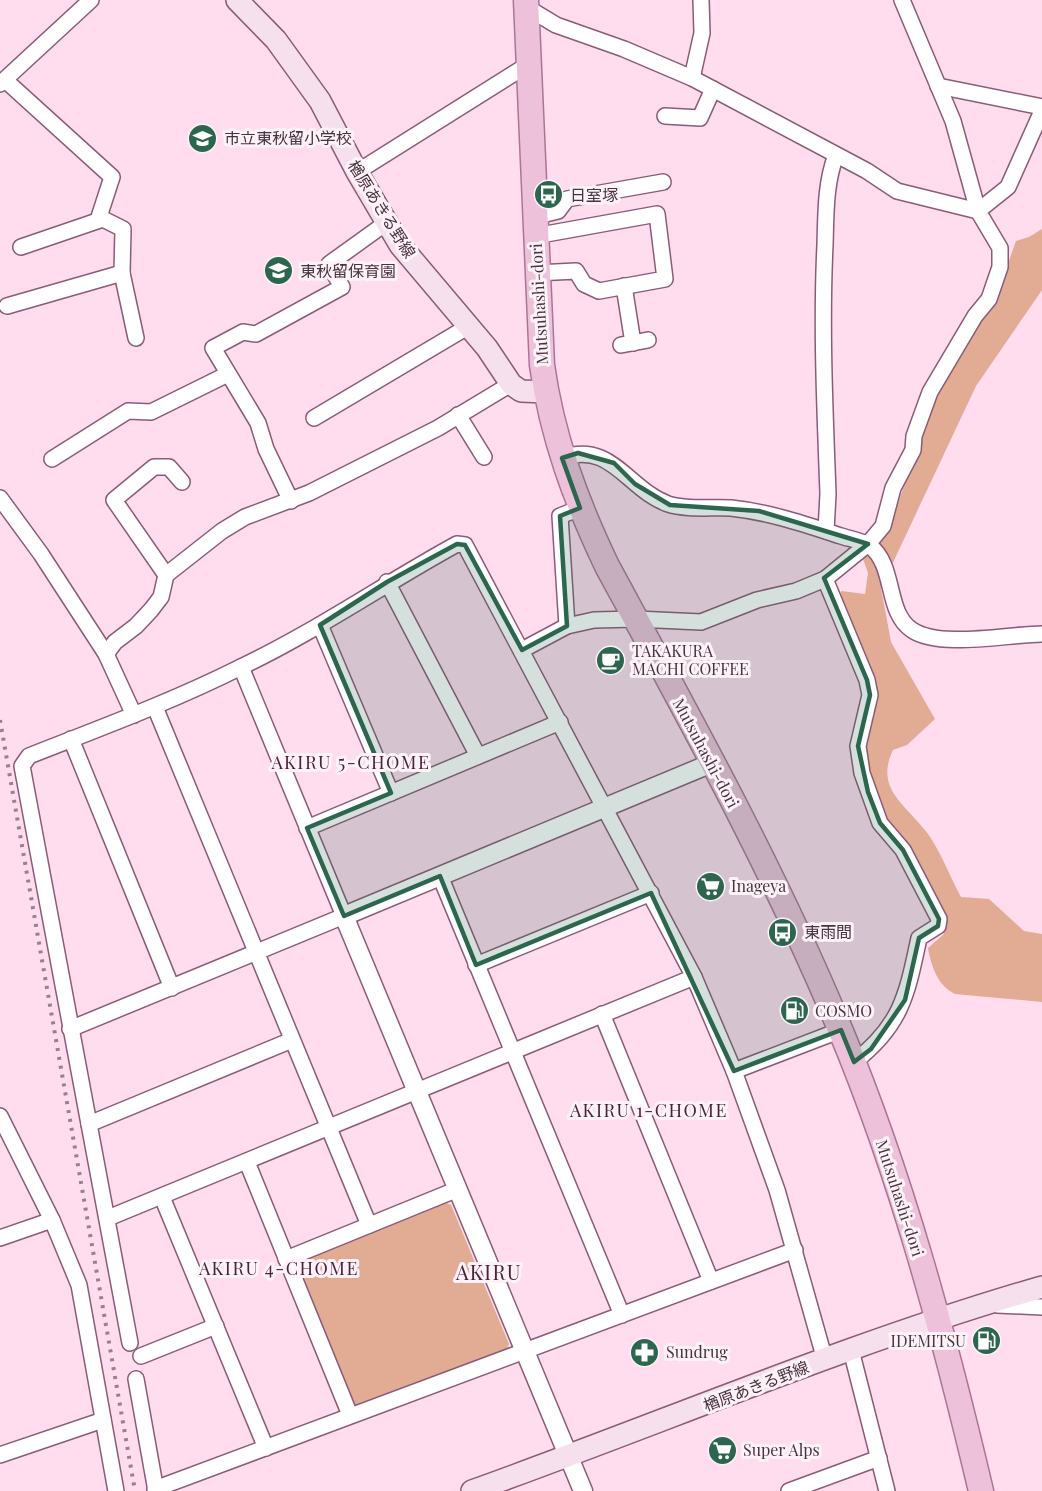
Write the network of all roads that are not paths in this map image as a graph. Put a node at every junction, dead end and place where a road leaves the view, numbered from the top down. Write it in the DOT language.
graph roads {
  1 [pos="91,0"];
  2 [pos="237,0"];
  3 [pos="701,0"];
  4 [pos="902,0"];
  5 [pos="523,2"];
  6 [pos="529,64"];
  7 [pos="692,78"];
  8 [pos="3,82"];
  9 [pos="938,86"];
  10 [pos="713,89"];
  11 [pos="1042,109"];
  12 [pos="665,116"];
  13 [pos="836,154"];
  14 [pos="357,172"];
  15 [pos="663,182"];
  16 [pos="978,211"];
  17 [pos="103,219"];
  18 [pos="387,223"];
  19 [pos="534,226"];
  20 [pos="21,247"];
  21 [pos="122,273"];
  22 [pos="536,273"];
  23 [pos="624,286"];
  24 [pos="7,306"];
  25 [pos="469,326"];
  26 [pos="136,338"];
  27 [pos="634,342"];
  28 [pos="228,374"];
  29 [pos="511,384"];
  30 [pos="546,392"];
  31 [pos="458,415"];
  32 [pos="314,418"];
  33 [pos="484,457"];
  34 [pos="562,458"];
  35 [pos="52,459"];
  36 [pos="182,482"];
  37 [pos="0,498"];
  38 [pos="291,501"];
  39 [pos="580,508"];
  40 [pos="826,531"];
  41 [pos="868,544"];
  42 [pos="166,575"];
  43 [pos="825,579"];
  44 [pos="387,582"];
  45 [pos="636,618"];
  46 [pos="320,625"];
  47 [pos="567,626"];
  48 [pos="1042,634"];
  49 [pos="522,650"];
  50 [pos="106,654"];
  51 [pos="241,668"];
  52 [pos="155,707"];
  53 [pos="134,715"];
  54 [pos="560,722"];
  55 [pos="71,740"];
  56 [pos="478,756"];
  57 [pos="712,763"];
  58 [pos="391,793"];
  59 [pos="605,808"];
  60 [pos="307,828"];
  61 [pos="440,876"];
  62 [pos="651,893"];
  63 [pos="344,916"];
  64 [pos="256,952"];
  65 [pos="476,965"];
  66 [pos="693,977"];
  67 [pos="172,988"];
  68 [pos="602,1014"];
  69 [pos="70,1029"];
  70 [pos="841,1030"];
  71 [pos="292,1040"];
  72 [pos="512,1051"];
  73 [pos="854,1062"];
  74 [pos="734,1071"];
  75 [pos="417,1091"];
  76 [pos="0,1116"];
  77 [pos="89,1124"];
  78 [pos="328,1128"];
  79 [pos="247,1162"];
  80 [pos="458,1189"];
  81 [pos="162,1197"];
  82 [pos="108,1218"];
  83 [pos="52,1220"];
  84 [pos="369,1225"];
  85 [pos="0,1238"];
  86 [pos="795,1250"];
  87 [pos="286,1259"];
  88 [pos="711,1281"];
  89 [pos="1042,1287"];
  90 [pos="979,1305"];
  91 [pos="1042,1307"];
  92 [pos="622,1316"];
  93 [pos="937,1319"];
  94 [pos="216,1326"];
  95 [pos="130,1343"];
  96 [pos="850,1350"];
  97 [pos="525,1352"];
  98 [pos="141,1356"];
  99 [pos="825,1360"];
  100 [pos="136,1378"];
  101 [pos="350,1415"];
  102 [pos="103,1420"];
  103 [pos="266,1448"];
  104 [pos="0,1455"];
  105 [pos="569,1456"];
  106 [pos="879,1458"];
  107 [pos="156,1490"];
  108 [pos="116,1491"];
  109 [pos="472,1491"];
  110 [pos="583,1491"];
  111 [pos="789,1491"];
  112 [pos="887,1491"];
  113 [pos="981,1491"];
  1 -- 8 [label="street"];
  2 -- 14 [label="main road, 楢原あきる野線"];
  3 -- 7 [label="street"];
  4 -- 9 [label="street"];
  5 -- 6 [label="main road, Mutsuhashi-dori"];
  5 -- 7 [label="street"];
  6 -- 14 [label="street"];
  6 -- 19 [label="main road, Mutsuhashi-dori"];
  7 -- 10 [label="street"];
  8 -- 17 [label="street"];
  9 -- 11 [label="street"];
  9 -- 16 [label="street"];
  10 -- 12 [label="street"];
  10 -- 13 [label="street"];
  11 -- 16 [label="street"];
  13 -- 16 [label="street"];
  13 -- 40 [label="street"];
  14 -- 18 [label="main road, 楢原あきる野線"];
  15 -- 19 [label="street"];
  16 -- 41 [label="street"];
  17 -- 20 [label="street"];
  17 -- 21 [label="street"];
  18 -- 25 [label="main road, 楢原あきる野線"];
  18 -- 28 [label="street"];
  19 -- 22 [label="main road, Mutsuhashi-dori"];
  19 -- 23 [label="street"];
  21 -- 24 [label="street"];
  21 -- 26 [label="street"];
  22 -- 23 [label="street"];
  22 -- 30 [label="main road, Mutsuhashi-dori"];
  23 -- 27 [label="street"];
  25 -- 29 [label="main road, 楢原あきる野線"];
  25 -- 32 [label="street"];
  28 -- 35 [label="street"];
  28 -- 38 [label="street"];
  29 -- 30 [label="main road"];
  29 -- 31 [label="street"];
  30 -- 34 [label="main road, Mutsuhashi-dori"];
  31 -- 33 [label="street"];
  31 -- 38 [label="street"];
  34 -- 39 [label="main road, Mutsuhashi-dori"];
  34 -- 40 [label="street"];
  36 -- 42 [label="street"];
  37 -- 50 [label="street"];
  38 -- 42 [label="street"];
  39 -- 45 [label="main road, Mutsuhashi-dori"];
  39 -- 47 [label="street"];
  40 -- 41 [label="street"];
  41 -- 43 [label="street"];
  41 -- 48 [label="street"];
  42 -- 50 [label="street"];
  43 -- 45 [label="street"];
  43 -- 73 [label="street"];
  44 -- 46 [label="street"];
  44 -- 49 [label="street"];
  44 -- 56 [label="street"];
  45 -- 47 [label="street"];
  45 -- 57 [label="main road, Mutsuhashi-dori"];
  46 -- 51 [label="street"];
  46 -- 58 [label="street"];
  47 -- 49 [label="street"];
  49 -- 54 [label="street"];
  50 -- 53 [label="street"];
  51 -- 52 [label="street"];
  51 -- 60 [label="street"];
  52 -- 53 [label="street"];
  52 -- 64 [label="street"];
  53 -- 55 [label="street"];
  54 -- 56 [label="street"];
  54 -- 59 [label="street"];
  55 -- 67 [label="street"];
  55 -- 69 [label="street"];
  56 -- 58 [label="street"];
  57 -- 59 [label="street"];
  57 -- 70 [label="main road, Mutsuhashi-dori"];
  58 -- 60 [label="street"];
  59 -- 61 [label="street"];
  59 -- 62 [label="street"];
  60 -- 63 [label="street"];
  61 -- 63 [label="street"];
  61 -- 65 [label="street"];
  62 -- 65 [label="street"];
  62 -- 66 [label="street"];
  63 -- 64 [label="street"];
  63 -- 75 [label="street"];
  64 -- 67 [label="street"];
  64 -- 71 [label="street"];
  65 -- 72 [label="street"];
  66 -- 68 [label="street"];
  66 -- 74 [label="street"];
  67 -- 69 [label="street"];
  68 -- 72 [label="street"];
  68 -- 88 [label="street"];
  69 -- 77 [label="street"];
  70 -- 73 [label="main road, Mutsuhashi-dori"];
  70 -- 74 [label="street"];
  71 -- 77 [label="street"];
  71 -- 78 [label="street"];
  72 -- 75 [label="street"];
  72 -- 92 [label="street"];
  73 -- 93 [label="main road, Mutsuhashi-dori"];
  74 -- 86 [label="street"];
  75 -- 78 [label="street"];
  75 -- 80 [label="street"];
  76 -- 83 [label="street"];
  77 -- 82 [label="street"];
  78 -- 79 [label="street"];
  78 -- 84 [label="street"];
  79 -- 81 [label="street"];
  79 -- 87 [label="street"];
  80 -- 84 [label="street"];
  80 -- 97 [label="street"];
  81 -- 82 [label="street"];
  81 -- 94 [label="street"];
  82 -- 95 [label="street"];
  83 -- 85 [label="street"];
  83 -- 102 [label="street"];
  84 -- 87 [label="street"];
  86 -- 88 [label="street"];
  86 -- 99 [label="street"];
  87 -- 101 [label="street"];
  88 -- 92 [label="street"];
  89 -- 90 [label="main road, 楢原あきる野線"];
  90 -- 91 [label="street"];
  90 -- 93 [label="main road, 楢原あきる野線"];
  92 -- 97 [label="street"];
  93 -- 96 [label="main road, 楢原あきる野線"];
  93 -- 113 [label="main road, Mutsuhashi-dori"];
  94 -- 98 [label="street"];
  94 -- 103 [label="street"];
  96 -- 99 [label="main road, 楢原あきる野線"];
  96 -- 106 [label="street"];
  97 -- 101 [label="street"];
  97 -- 105 [label="street"];
  99 -- 105 [label="main road, 楢原あきる野線"];
  100 -- 107 [label="street"];
  101 -- 103 [label="street"];
  102 -- 104 [label="street"];
  102 -- 108 [label="street"];
  103 -- 107 [label="street"];
  105 -- 109 [label="main road, 楢原あきる野線"];
  105 -- 110 [label="street"];
  106 -- 111 [label="street"];
  106 -- 112 [label="street"];
}
